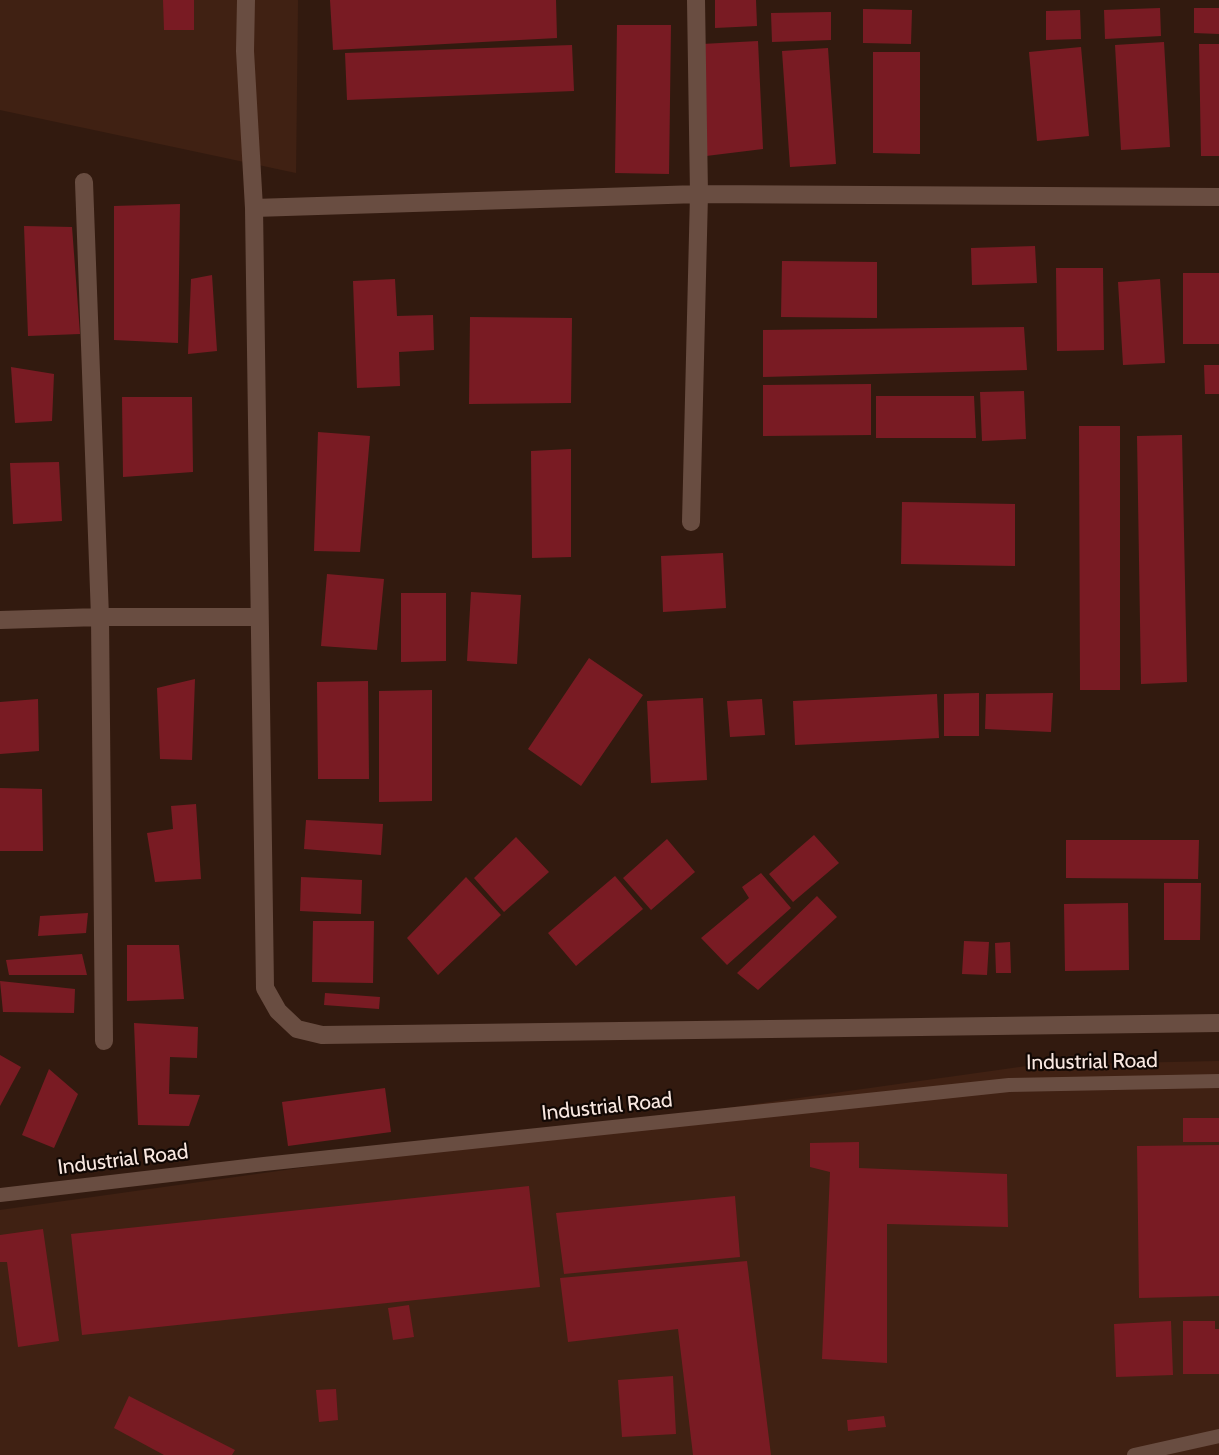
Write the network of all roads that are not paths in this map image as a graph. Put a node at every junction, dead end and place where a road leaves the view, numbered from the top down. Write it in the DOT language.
graph roads {
  1 [pos="246,0"];
  2 [pos="696,0"];
  3 [pos="84,182"];
  4 [pos="699,194"];
  5 [pos="1219,197"];
  6 [pos="254,208"];
  7 [pos="691,522"];
  8 [pos="100,617"];
  9 [pos="258,617"];
  10 [pos="0,620"];
  11 [pos="1219,1023"];
  12 [pos="104,1041"];
  13 [pos="1219,1081"];
  14 [pos="0,1195"];
  15 [pos="1219,1436"];
  16 [pos="1134,1455"];
  1 -- 6 [label="street"];
  2 -- 4 [label="street"];
  3 -- 8 [label="street"];
  4 -- 5 [label="street"];
  4 -- 6 [label="street"];
  4 -- 7 [label="street"];
  6 -- 9 [label="street"];
  8 -- 9 [label="street"];
  8 -- 10 [label="street"];
  8 -- 12 [label="street"];
  9 -- 11 [label="street"];
  13 -- 14 [label="lane, Industrial Road"];
  15 -- 16 [label="lane"];
}
